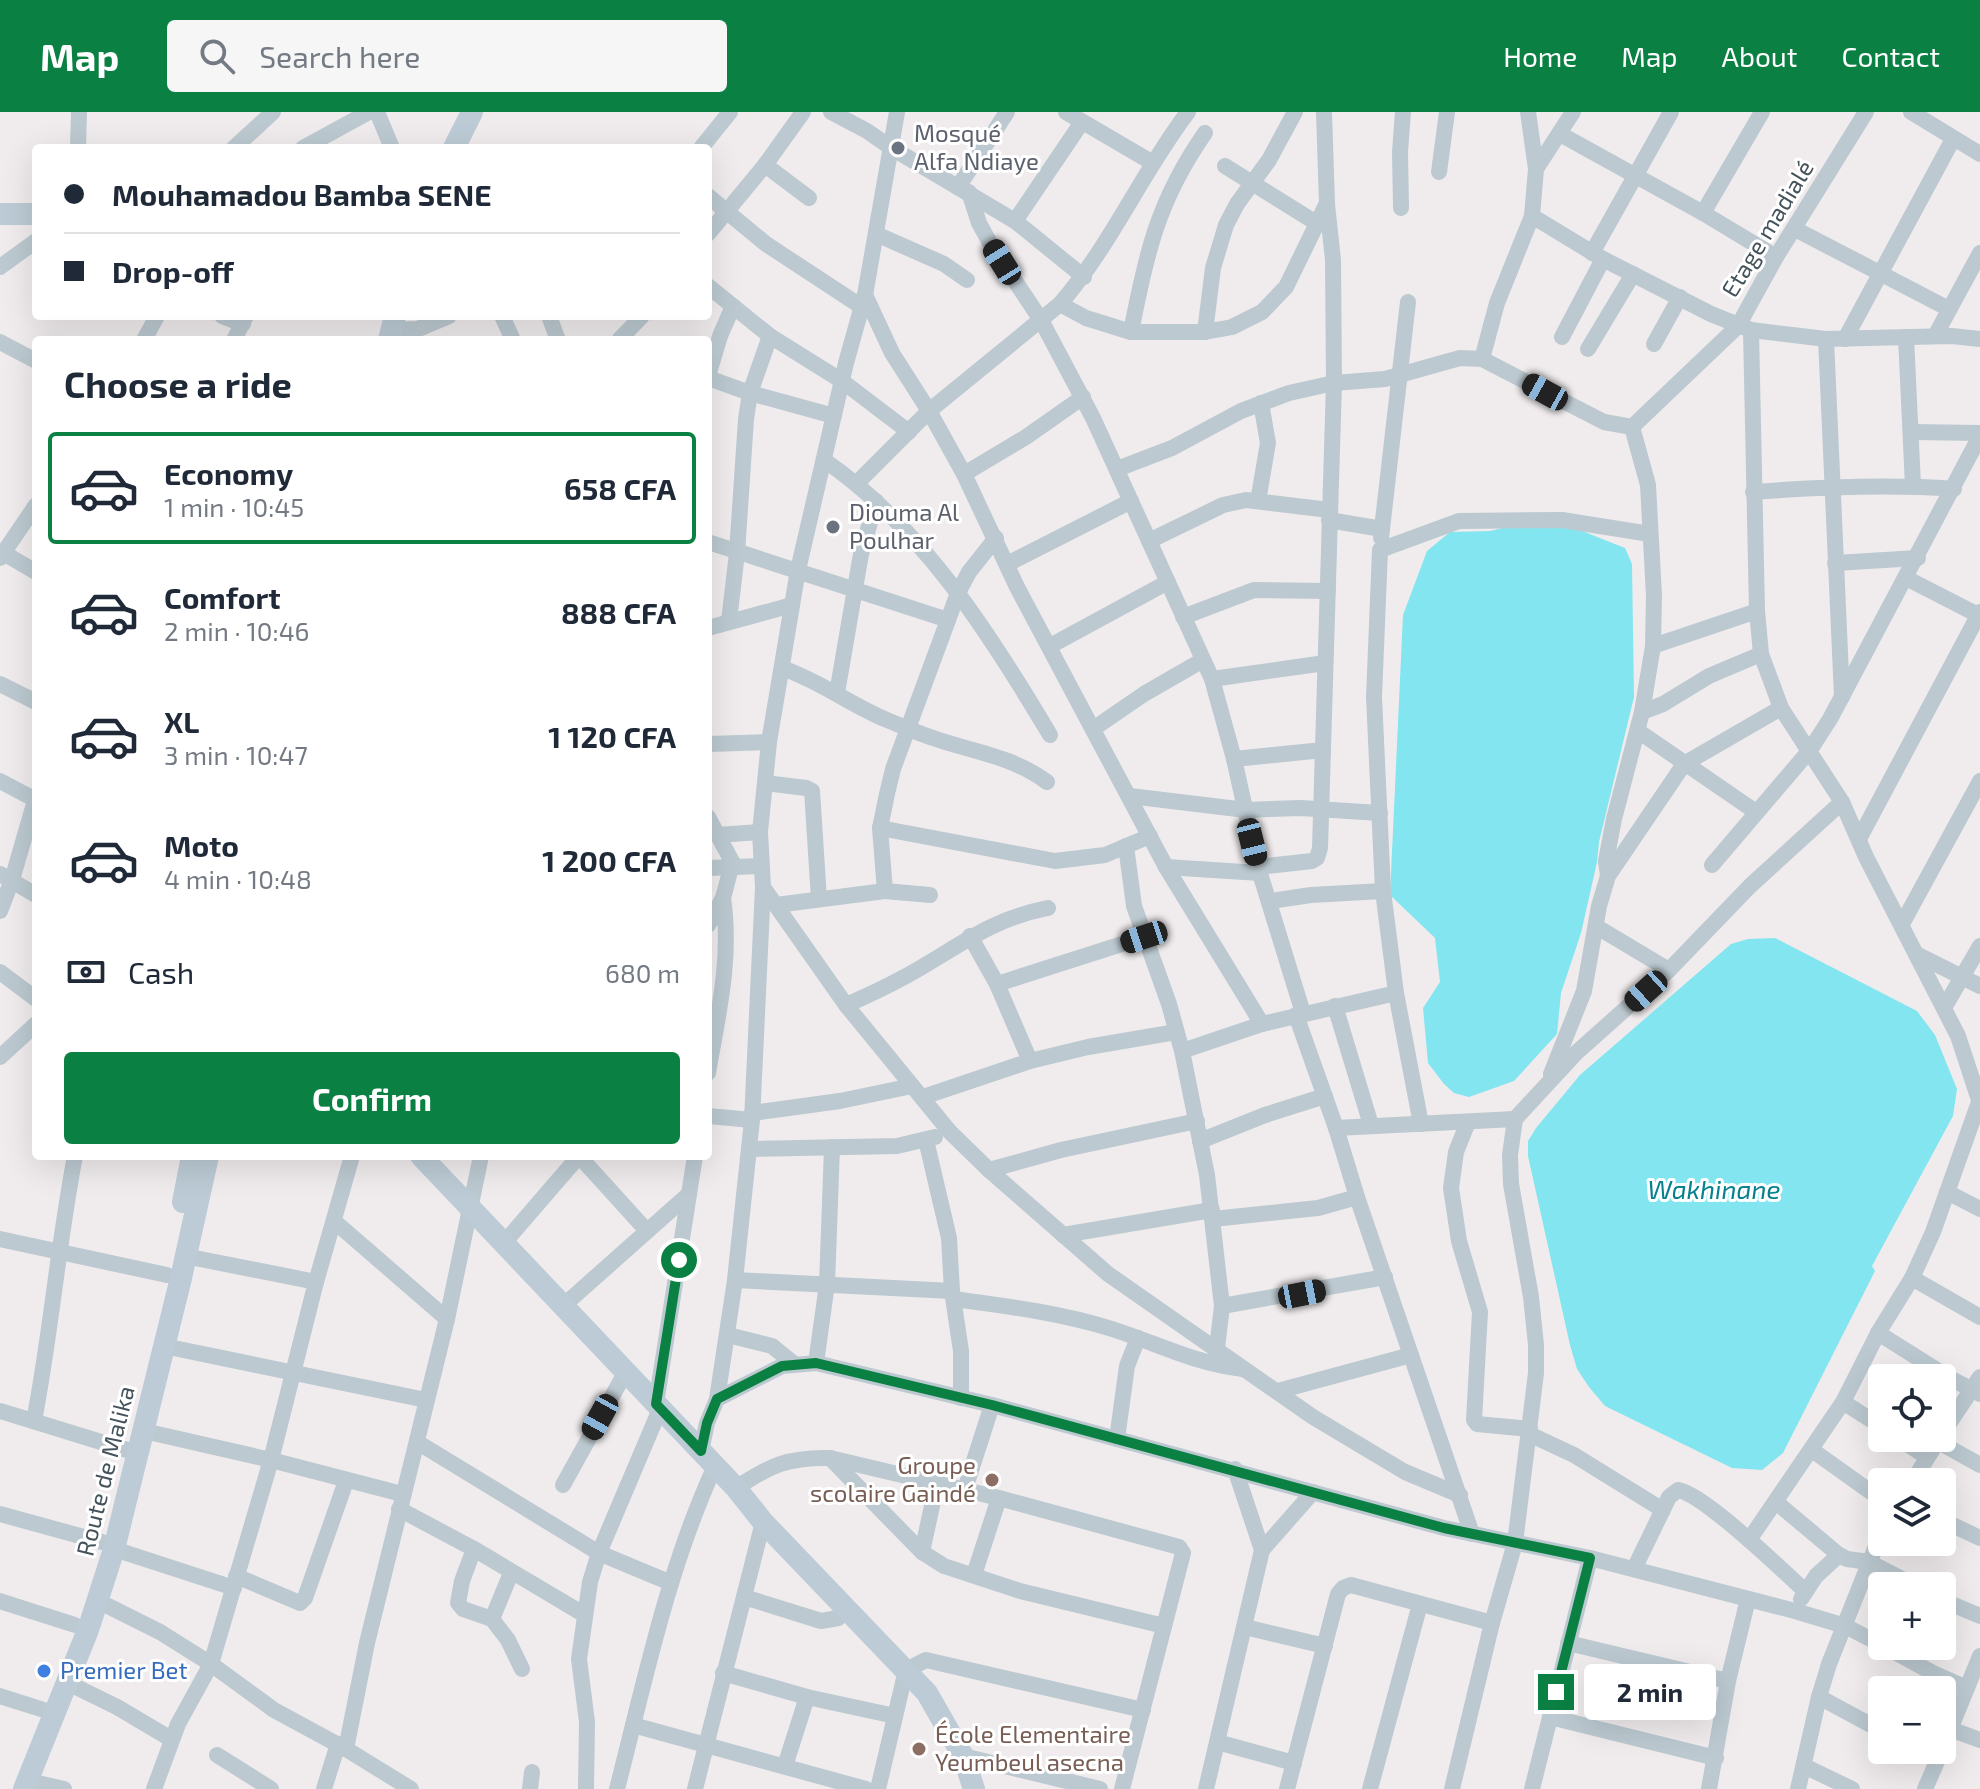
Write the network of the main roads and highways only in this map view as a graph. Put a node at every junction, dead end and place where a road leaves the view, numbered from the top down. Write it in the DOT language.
graph roads {
  1 [pos="472,112"];
  2 [pos="456,144"];
  3 [pos="0,214"];
  4 [pos="32,214"];
  5 [pos="191,1160"];
  6 [pos="207,1160"];
  7 [pos="425,1160"];
  8 [pos="108,1546"];
  9 [pos="21,1786"];
  10 [pos="974,1789"];
  1 -- 2 [label="main road"];
  3 -- 4 [label="main road"];
  5 -- 8 [label="main road, Route de Malika"];
  6 -- 8 [label="main road, Route de Malika"];
  7 -- 10 [label="main road"];
  8 -- 9 [label="main road, Route de Malika"];
  8 -- 9 [label="main road, Route de Malika"];
}
